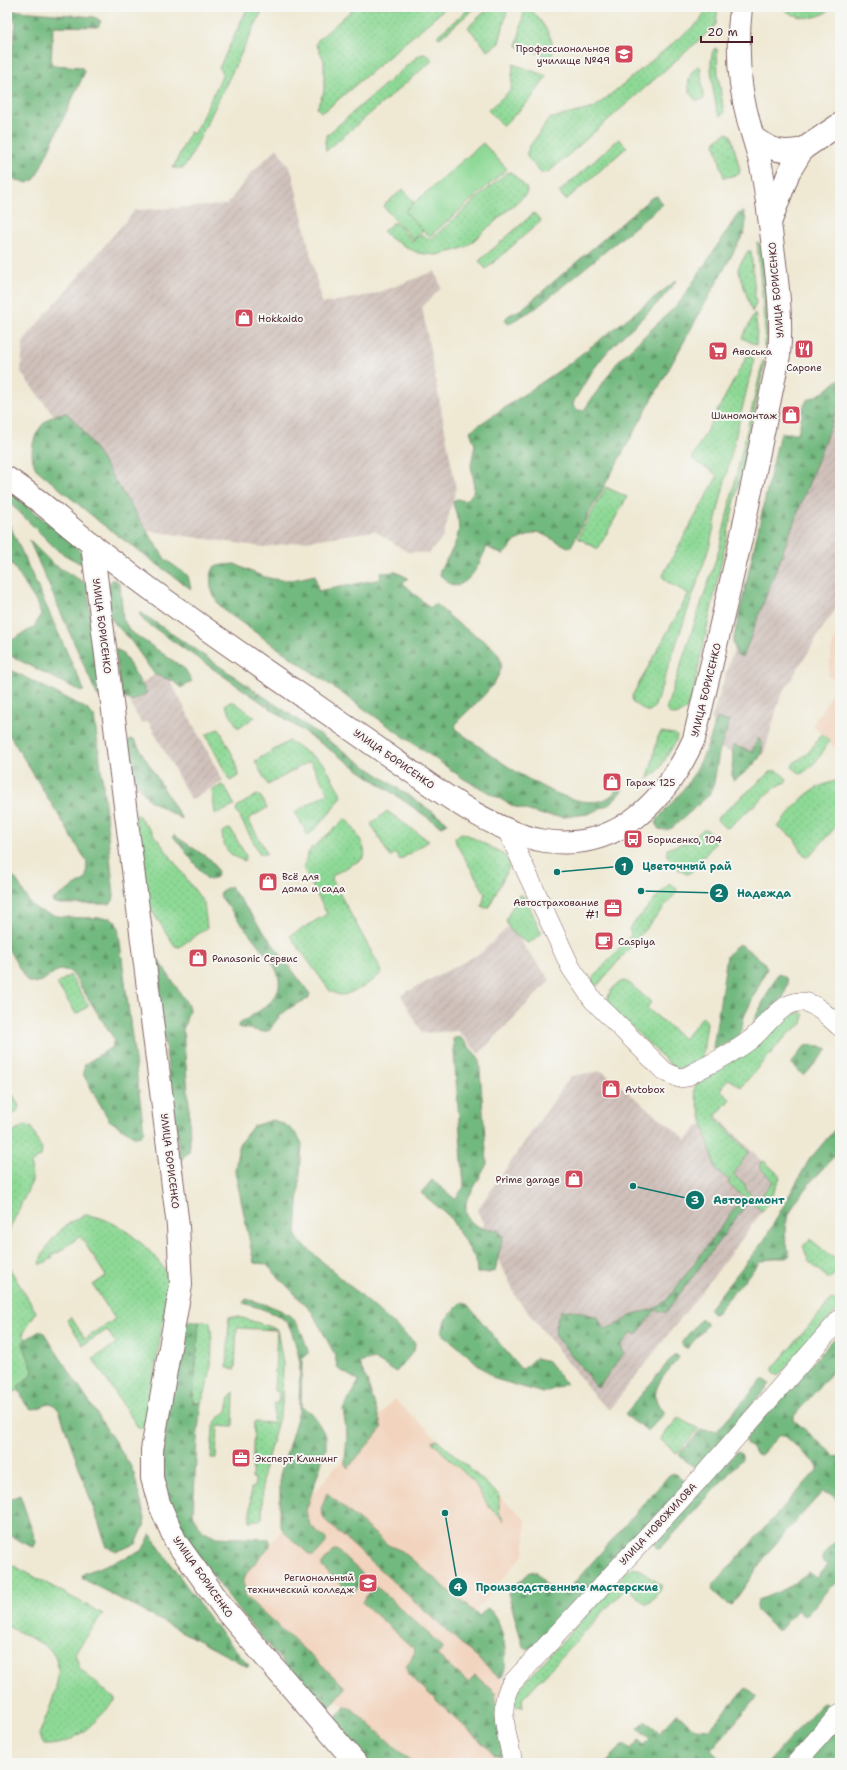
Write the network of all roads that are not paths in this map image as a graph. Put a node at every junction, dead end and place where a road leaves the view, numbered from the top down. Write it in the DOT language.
graph roads {
  1 [pos="742,7"];
  2 [pos="840,124"];
  3 [pos="754,138"];
  4 [pos="802,149"];
  5 [pos="770,223"];
  6 [pos="7,478"];
  7 [pos="92,544"];
  8 [pos="507,830"];
  9 [pos="840,1027"];
  10 [pos="840,1319"];
  11 [pos="840,1713"];
  12 [pos="356,1763"];
  13 [pos="513,1763"];
  14 [pos="796,1763"];
  1 -- 3 [label="main road, УЛИЦА БОРИСЕНКО"];
  2 -- 4 [label="main road"];
  3 -- 4 [label="main road"];
  3 -- 5 [label="main road, УЛИЦА БОРИСЕНКО"];
  4 -- 5 [label="main road"];
  5 -- 8 [label="main road, УЛИЦА БОРИСЕНКО"];
  6 -- 7 [label="main road, УЛИЦА БОРИСЕНКО"];
  7 -- 8 [label="main road, УЛИЦА БОРИСЕНКО"];
  7 -- 12 [label="main road, УЛИЦА БОРИСЕНКО"];
  8 -- 9 [label="street"];
  10 -- 13 [label="street, УЛИЦА НОВОЖИЛОВА"];
  11 -- 14 [label="street"];
}
